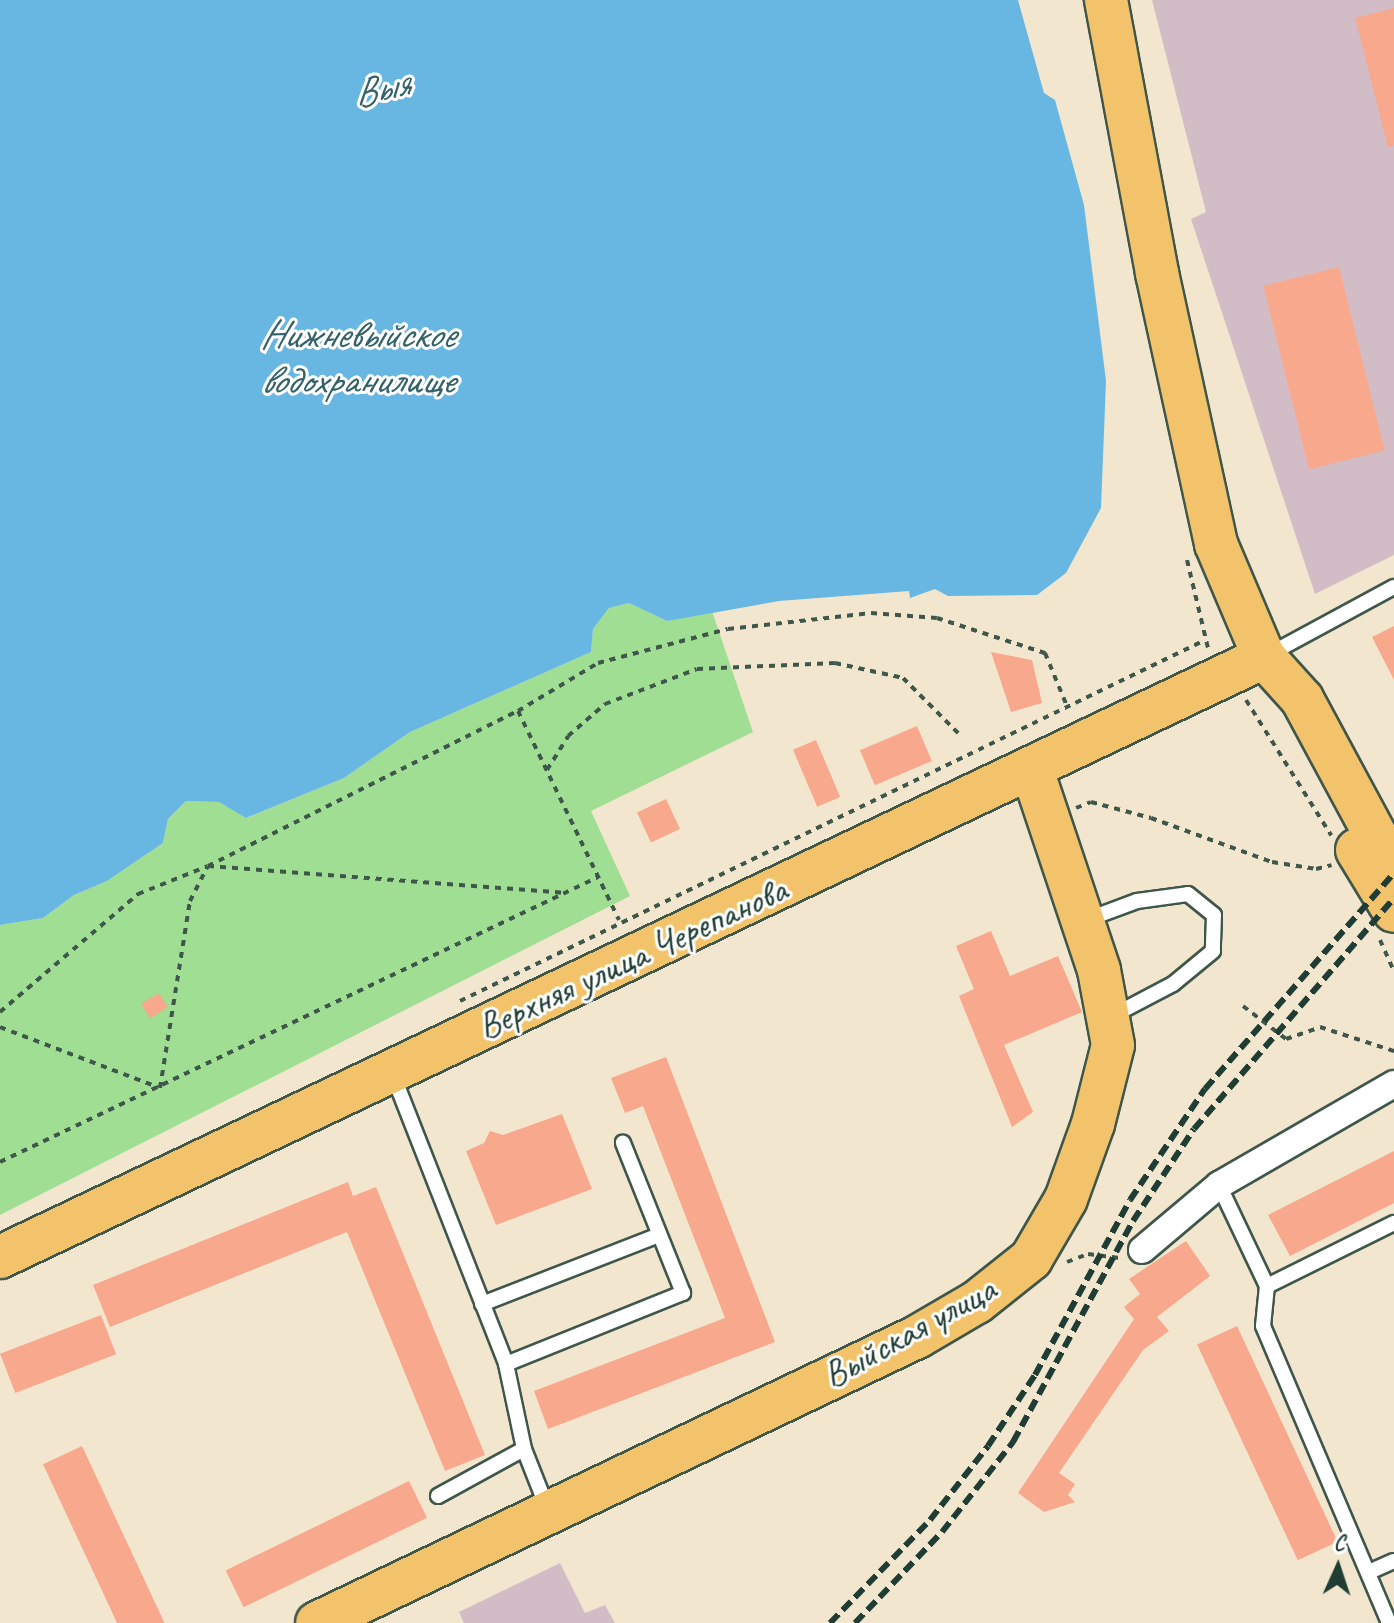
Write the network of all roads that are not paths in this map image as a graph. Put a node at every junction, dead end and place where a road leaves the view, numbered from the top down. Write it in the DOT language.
graph roads {
  1 [pos="1106,0"];
  2 [pos="1394,587"];
  3 [pos="1270,667"];
  4 [pos="1032,770"];
  5 [pos="1394,870"];
  6 [pos="1394,911"];
  7 [pos="1082,921"];
  8 [pos="1108,1018"];
  9 [pos="392,1070"];
  10 [pos="1394,1084"];
  11 [pos="623,1143"];
  12 [pos="1219,1185"];
  13 [pos="1394,1223"];
  14 [pos="659,1235"];
  15 [pos="1142,1250"];
  16 [pos="0,1257"];
  17 [pos="1267,1286"];
  18 [pos="482,1304"];
  19 [pos="506,1364"];
  20 [pos="524,1449"];
  21 [pos="438,1496"];
  22 [pos="549,1513"];
  23 [pos="1394,1561"];
  24 [pos="1369,1572"];
  25 [pos="317,1623"];
  26 [pos="1389,1623"];
  1 -- 3 [label="main road"];
  2 -- 3 [label="lane"];
  3 -- 4 [label="main road, Верхняя улица Черепанова"];
  3 -- 5 [label="main road"];
  3 -- 6 [label="main road"];
  4 -- 7 [label="main road, Выйская улица"];
  4 -- 9 [label="main road, Верхняя улица Черепанова"];
  7 -- 8 [label="main road, Выйская улица"];
  7 -- 8 [label="lane"];
  8 -- 22 [label="main road, Выйская улица"];
  9 -- 16 [label="main road, Верхняя улица Черепанова"];
  9 -- 18 [label="lane"];
  10 -- 12 [label="street"];
  11 -- 14 [label="lane"];
  12 -- 15 [label="street"];
  12 -- 17 [label="lane"];
  13 -- 17 [label="lane"];
  14 -- 18 [label="lane"];
  14 -- 19 [label="lane"];
  17 -- 24 [label="lane"];
  18 -- 19 [label="lane"];
  19 -- 20 [label="lane"];
  20 -- 21 [label="lane"];
  20 -- 22 [label="lane"];
  22 -- 25 [label="main road, Выйская улица"];
  23 -- 24 [label="lane"];
  24 -- 26 [label="lane"];
}
